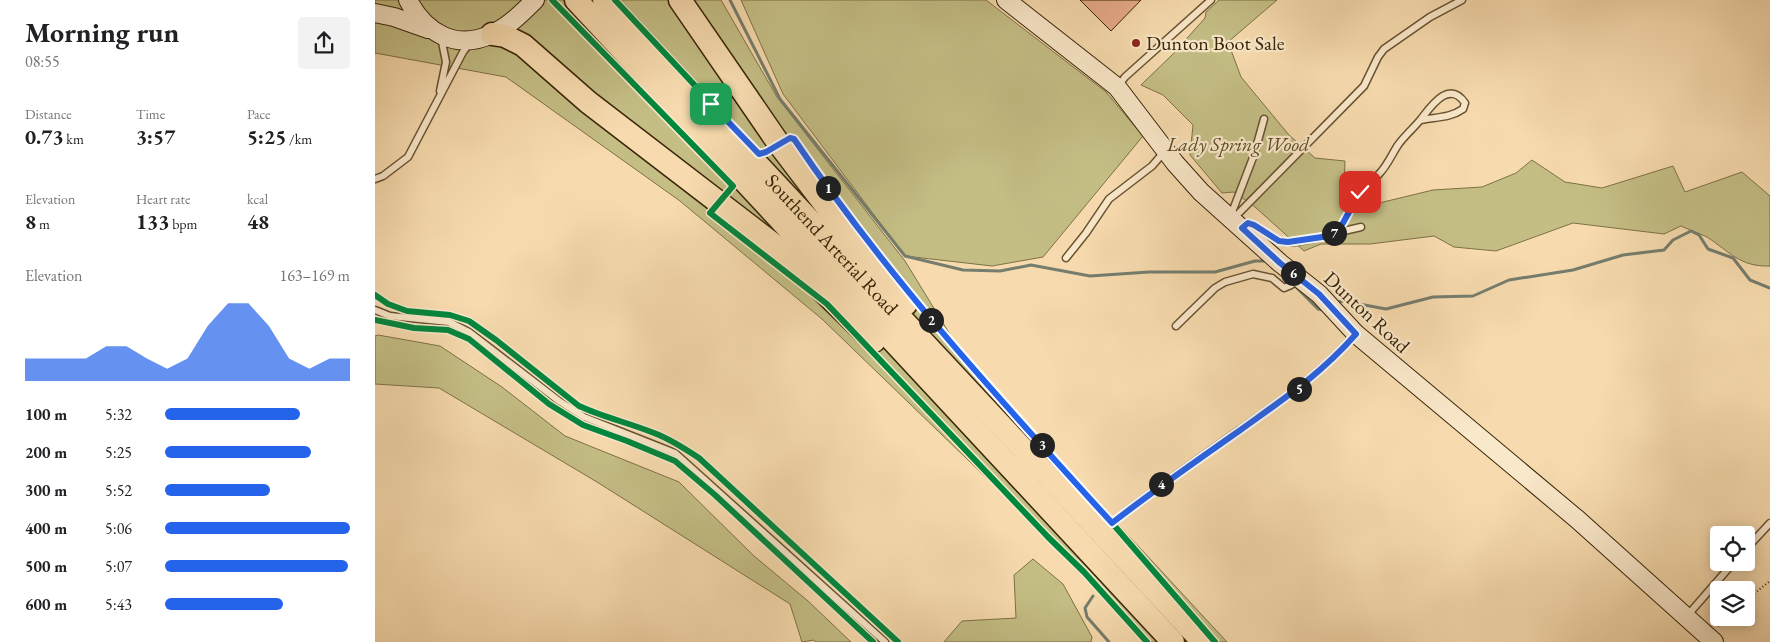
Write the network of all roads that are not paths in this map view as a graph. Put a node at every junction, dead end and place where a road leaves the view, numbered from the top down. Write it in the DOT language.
graph roads {
  1 [pos="408,0"];
  2 [pos="576,0"];
  3 [pos="604,0"];
  4 [pos="680,0"];
  5 [pos="1006,0"];
  6 [pos="1211,0"];
  7 [pos="1462,0"];
  8 [pos="533,2"];
  9 [pos="375,13"];
  10 [pos="437,33"];
  11 [pos="482,37"];
  12 [pos="1117,87"];
  13 [pos="439,97"];
  14 [pos="1264,119"];
  15 [pos="1421,120"];
  16 [pos="1166,150"];
  17 [pos="375,179"];
  18 [pos="1234,222"];
  19 [pos="1361,227"];
  20 [pos="1334,233"];
  21 [pos="1066,258"];
  22 [pos="1299,278"];
  23 [pos="375,310"];
  24 [pos="1176,326"];
  25 [pos="1356,334"];
  26 [pos="1039,498"];
  27 [pos="1770,523"];
  28 [pos="1106,528"];
  29 [pos="1755,539"];
  30 [pos="1726,571"];
  31 [pos="1686,617"];
  32 [pos="885,642"];
  33 [pos="1173,642"];
  34 [pos="1203,642"];
  35 [pos="1714,642"];
  1 -- 10 [label="street"];
  2 -- 26 [label="highway, Southend Arterial Road"];
  3 -- 28 [label="highway, Southend Arterial Road"];
  4 -- 28 [label="highway"];
  5 -- 12 [label="street, Dunton Road"];
  6 -- 12 [label="lane"];
  7 -- 18 [label="lane"];
  8 -- 11 [label="street"];
  9 -- 10 [label="street"];
  10 -- 11 [label="street"];
  10 -- 13 [label="lane"];
  11 -- 13 [label="lane"];
  11 -- 26 [label="highway"];
  12 -- 16 [label="street, Dunton Road"];
  13 -- 17 [label="lane"];
  14 -- 18 [label="lane"];
  15 -- 15 [label="lane"];
  15 -- 20 [label="lane"];
  16 -- 18 [label="street, Dunton Road"];
  16 -- 21 [label="lane"];
  18 -- 20 [label="lane"];
  18 -- 22 [label="street, Dunton Road"];
  19 -- 20 [label="lane"];
  22 -- 24 [label="lane"];
  22 -- 25 [label="street, Dunton Road"];
  23 -- 32 [label="lane"];
  25 -- 28 [label="lane"];
  25 -- 31 [label="street, Dunton Road"];
  26 -- 33 [label="highway, Southend Arterial Road"];
  27 -- 29 [label="lane"];
  28 -- 34 [label="highway, Southend Arterial Road"];
  30 -- 31 [label="lane"];
  31 -- 35 [label="street, Dunton Road"];
}
